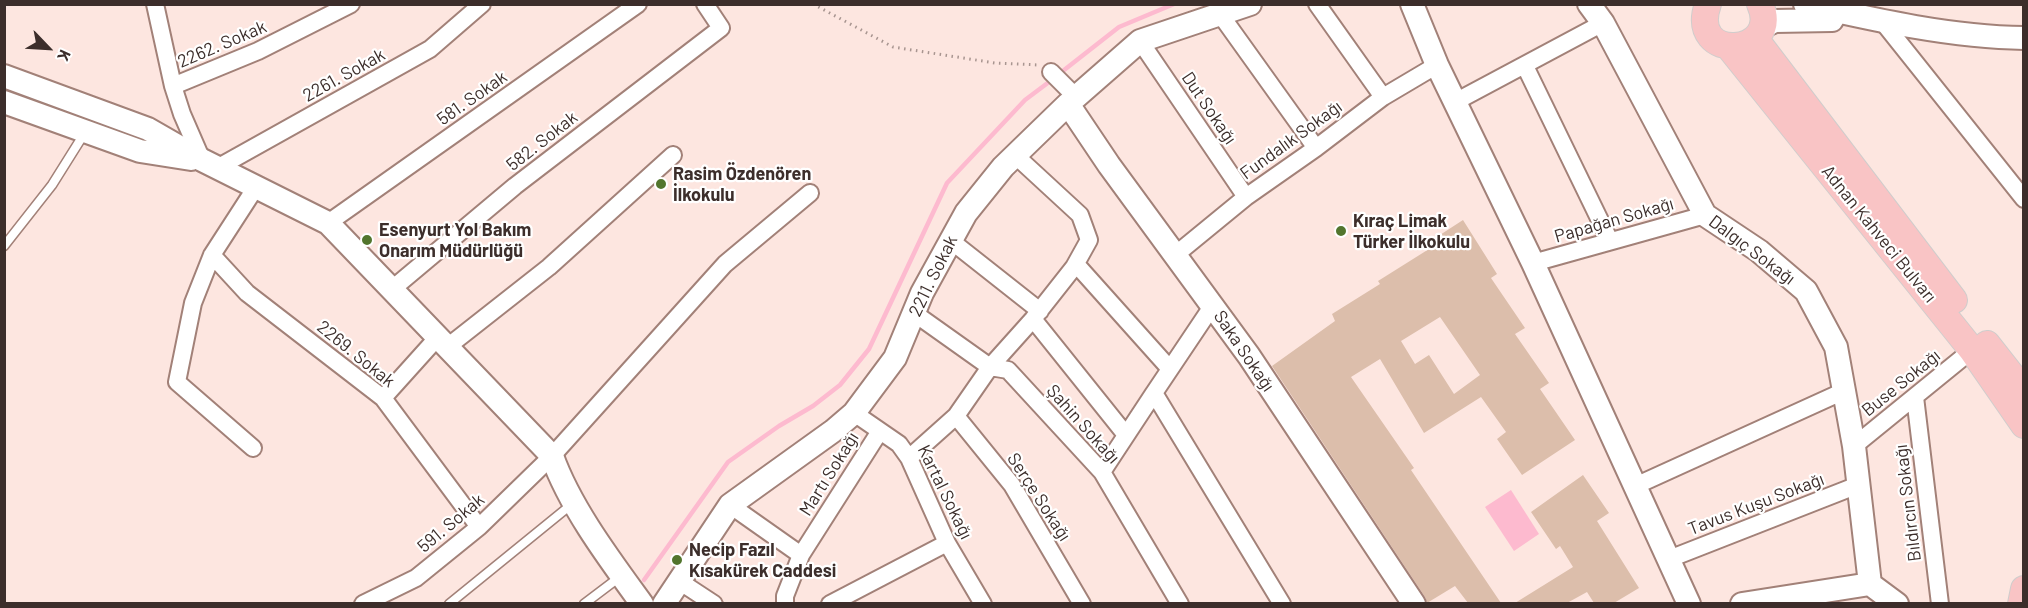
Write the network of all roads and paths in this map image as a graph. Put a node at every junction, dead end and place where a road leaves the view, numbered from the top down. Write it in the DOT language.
graph roads {
  1 [pos="172,4"];
  2 [pos="351,4"];
  3 [pos="482,4"];
  4 [pos="638,4"];
  5 [pos="705,4"];
  6 [pos="813,4"];
  7 [pos="1250,4"];
  8 [pos="1317,4"];
  9 [pos="1412,4"];
  10 [pos="1589,4"];
  11 [pos="1805,4"];
  12 [pos="1704,7"];
  13 [pos="156,9"];
  14 [pos="1220,14"];
  15 [pos="1882,21"];
  16 [pos="1603,23"];
  17 [pos="1759,23"];
  18 [pos="2024,38"];
  19 [pos="1140,41"];
  20 [pos="1729,47"];
  21 [pos="1437,65"];
  22 [pos="1525,66"];
  23 [pos="1051,72"];
  24 [pos="4,76"];
  25 [pos="173,86"];
  26 [pos="1070,96"];
  27 [pos="1383,98"];
  28 [pos="4,102"];
  29 [pos="1455,102"];
  30 [pos="85,131"];
  31 [pos="1316,148"];
  32 [pos="673,155"];
  33 [pos="1016,156"];
  34 [pos="210,164"];
  35 [pos="256,187"];
  36 [pos="810,193"];
  37 [pos="1246,197"];
  38 [pos="2024,199"];
  39 [pos="1705,215"];
  40 [pos="327,223"];
  41 [pos="950,240"];
  42 [pos="1610,241"];
  43 [pos="4,246"];
  44 [pos="212,255"];
  45 [pos="1174,256"];
  46 [pos="1533,263"];
  47 [pos="1076,264"];
  48 [pos="391,290"];
  49 [pos="1213,305"];
  50 [pos="914,313"];
  51 [pos="1036,315"];
  52 [pos="441,343"];
  53 [pos="1972,350"];
  54 [pos="990,367"];
  55 [pos="1170,369"];
  56 [pos="1844,391"];
  57 [pos="2024,391"];
  58 [pos="1154,393"];
  59 [pos="1915,397"];
  60 [pos="383,398"];
  61 [pos="854,413"];
  62 [pos="956,416"];
  63 [pos="2024,425"];
  64 [pos="880,431"];
  65 [pos="1126,435"];
  66 [pos="1854,446"];
  67 [pos="254,448"];
  68 [pos="552,456"];
  69 [pos="909,458"];
  70 [pos="1102,472"];
  71 [pos="1858,485"];
  72 [pos="1635,486"];
  73 [pos="574,502"];
  74 [pos="730,505"];
  75 [pos="479,527"];
  76 [pos="947,543"];
  77 [pos="801,555"];
  78 [pos="1669,559"];
  79 [pos="622,576"];
  80 [pos="679,581"];
  81 [pos="1870,584"];
  82 [pos="2024,589"];
  83 [pos="1767,601"];
  84 [pos="363,603"];
  85 [pos="449,603"];
  86 [pos="584,603"];
  87 [pos="642,603"];
  88 [pos="664,603"];
  89 [pos="714,603"];
  90 [pos="784,603"];
  91 [pos="830,603"];
  92 [pos="983,603"];
  93 [pos="1082,603"];
  94 [pos="1180,603"];
  95 [pos="1282,603"];
  96 [pos="1414,603"];
  97 [pos="1689,603"];
  98 [pos="1742,603"];
  99 [pos="1896,603"];
  100 [pos="1940,603"];
  101 [pos="2021,603"];
  1 -- 13 [label="street"];
  2 -- 25 [label="street, 2262. Sokak"];
  3 -- 34 [label="street, 2261. Sokak"];
  4 -- 40 [label="street, 581. Sokak"];
  5 -- 48 [label="street, 582. Sokak"];
  6 -- 23 [label="path"];
  7 -- 14 [label="street, 2211. Sokak"];
  8 -- 27 [label="street"];
  9 -- 21 [label="street"];
  10 -- 16 [label="street, Dalgıç Sokağı"];
  11 -- 15 [label="street"];
  12 -- 20 [label="main road, Adnan Kahveci Bulvarı"];
  13 -- 25 [label="street"];
  14 -- 19 [label="street, 2211. Sokak"];
  14 -- 31 [label="street"];
  15 -- 17 [label="street"];
  15 -- 18 [label="street"];
  15 -- 38 [label="street"];
  16 -- 22 [label="street"];
  16 -- 39 [label="street, Dalgıç Sokağı"];
  17 -- 20 [label="main road"];
  17 -- 57 [label="main road"];
  19 -- 26 [label="street, 2211. Sokak"];
  19 -- 37 [label="street, Dut Sokağı"];
  20 -- 53 [label="main road, Adnan Kahveci Bulvarı"];
  21 -- 27 [label="street, Fundalık Sokağı"];
  21 -- 29 [label="street"];
  22 -- 29 [label="street"];
  22 -- 42 [label="street"];
  23 -- 26 [label="street"];
  24 -- 34 [label="street"];
  25 -- 34 [label="street"];
  26 -- 33 [label="street, 2211. Sokak"];
  26 -- 45 [label="street, Saka Sokağı"];
  27 -- 31 [label="street, Fundalık Sokağı"];
  28 -- 30 [label="street"];
  29 -- 46 [label="street"];
  30 -- 34 [label="street"];
  30 -- 43 [label="lane"];
  31 -- 37 [label="street, Fundalık Sokağı"];
  32 -- 52 [label="street"];
  33 -- 41 [label="street, 2211. Sokak"];
  33 -- 47 [label="street"];
  34 -- 35 [label="street"];
  35 -- 40 [label="street"];
  35 -- 44 [label="street"];
  36 -- 68 [label="street, 591. Sokak"];
  37 -- 45 [label="street, Fundalık Sokağı"];
  39 -- 42 [label="street, Papağan Sokağı"];
  39 -- 56 [label="street, Dalgıç Sokağı"];
  40 -- 48 [label="street"];
  41 -- 50 [label="street, 2211. Sokak"];
  41 -- 51 [label="street"];
  42 -- 46 [label="street, Papağan Sokağı"];
  44 -- 60 [label="street, 2269. Sokak"];
  44 -- 67 [label="street"];
  45 -- 49 [label="street, Saka Sokağı"];
  46 -- 72 [label="street"];
  47 -- 51 [label="street"];
  47 -- 55 [label="street"];
  48 -- 52 [label="street"];
  49 -- 55 [label="street"];
  49 -- 96 [label="street, Saka Sokağı"];
  50 -- 54 [label="street, Şahin Sokağı"];
  50 -- 61 [label="street, 2211. Sokak"];
  51 -- 54 [label="street"];
  51 -- 65 [label="street"];
  52 -- 60 [label="street"];
  52 -- 68 [label="street"];
  53 -- 59 [label="street, Buse Sokağı"];
  53 -- 63 [label="main road, Adnan Kahveci Bulvarı"];
  54 -- 62 [label="street"];
  54 -- 70 [label="street, Şahin Sokağı"];
  55 -- 58 [label="street"];
  56 -- 66 [label="street, Dalgıç Sokağı"];
  56 -- 72 [label="street"];
  58 -- 65 [label="street"];
  58 -- 95 [label="street"];
  59 -- 66 [label="street, Buse Sokağı"];
  59 -- 100 [label="street, Bıldırcın Sokağı"];
  60 -- 75 [label="street, 2269. Sokak"];
  61 -- 64 [label="street, Kartal Sokağı"];
  61 -- 74 [label="street, 2211. Sokak"];
  62 -- 69 [label="street"];
  62 -- 93 [label="street, Serçe Sokağı"];
  64 -- 69 [label="street, Kartal Sokağı"];
  64 -- 77 [label="street, Martı Sokağı"];
  65 -- 70 [label="street"];
  66 -- 71 [label="street, Dalgıç Sokağı"];
  68 -- 73 [label="street"];
  68 -- 75 [label="street, 591. Sokak"];
  69 -- 76 [label="street, Kartal Sokağı"];
  70 -- 94 [label="street, Şahin Sokağı"];
  71 -- 78 [label="street, Tavus Kuşu Sokağı"];
  71 -- 81 [label="street, Dalgıç Sokağı"];
  72 -- 78 [label="street"];
  73 -- 79 [label="street"];
  73 -- 85 [label="lane"];
  74 -- 77 [label="street"];
  74 -- 80 [label="street, 2211. Sokak"];
  75 -- 84 [label="street, 591. Sokak"];
  76 -- 91 [label="street"];
  76 -- 92 [label="street, Kartal Sokağı"];
  77 -- 90 [label="street, Martı Sokağı"];
  78 -- 97 [label="street"];
  79 -- 86 [label="lane"];
  79 -- 87 [label="street"];
  80 -- 88 [label="street, 2211. Sokak"];
  80 -- 89 [label="street"];
  81 -- 83 [label="street"];
  81 -- 99 [label="street"];
  82 -- 101 [label="main road"];
  83 -- 98 [label="street"];
}
